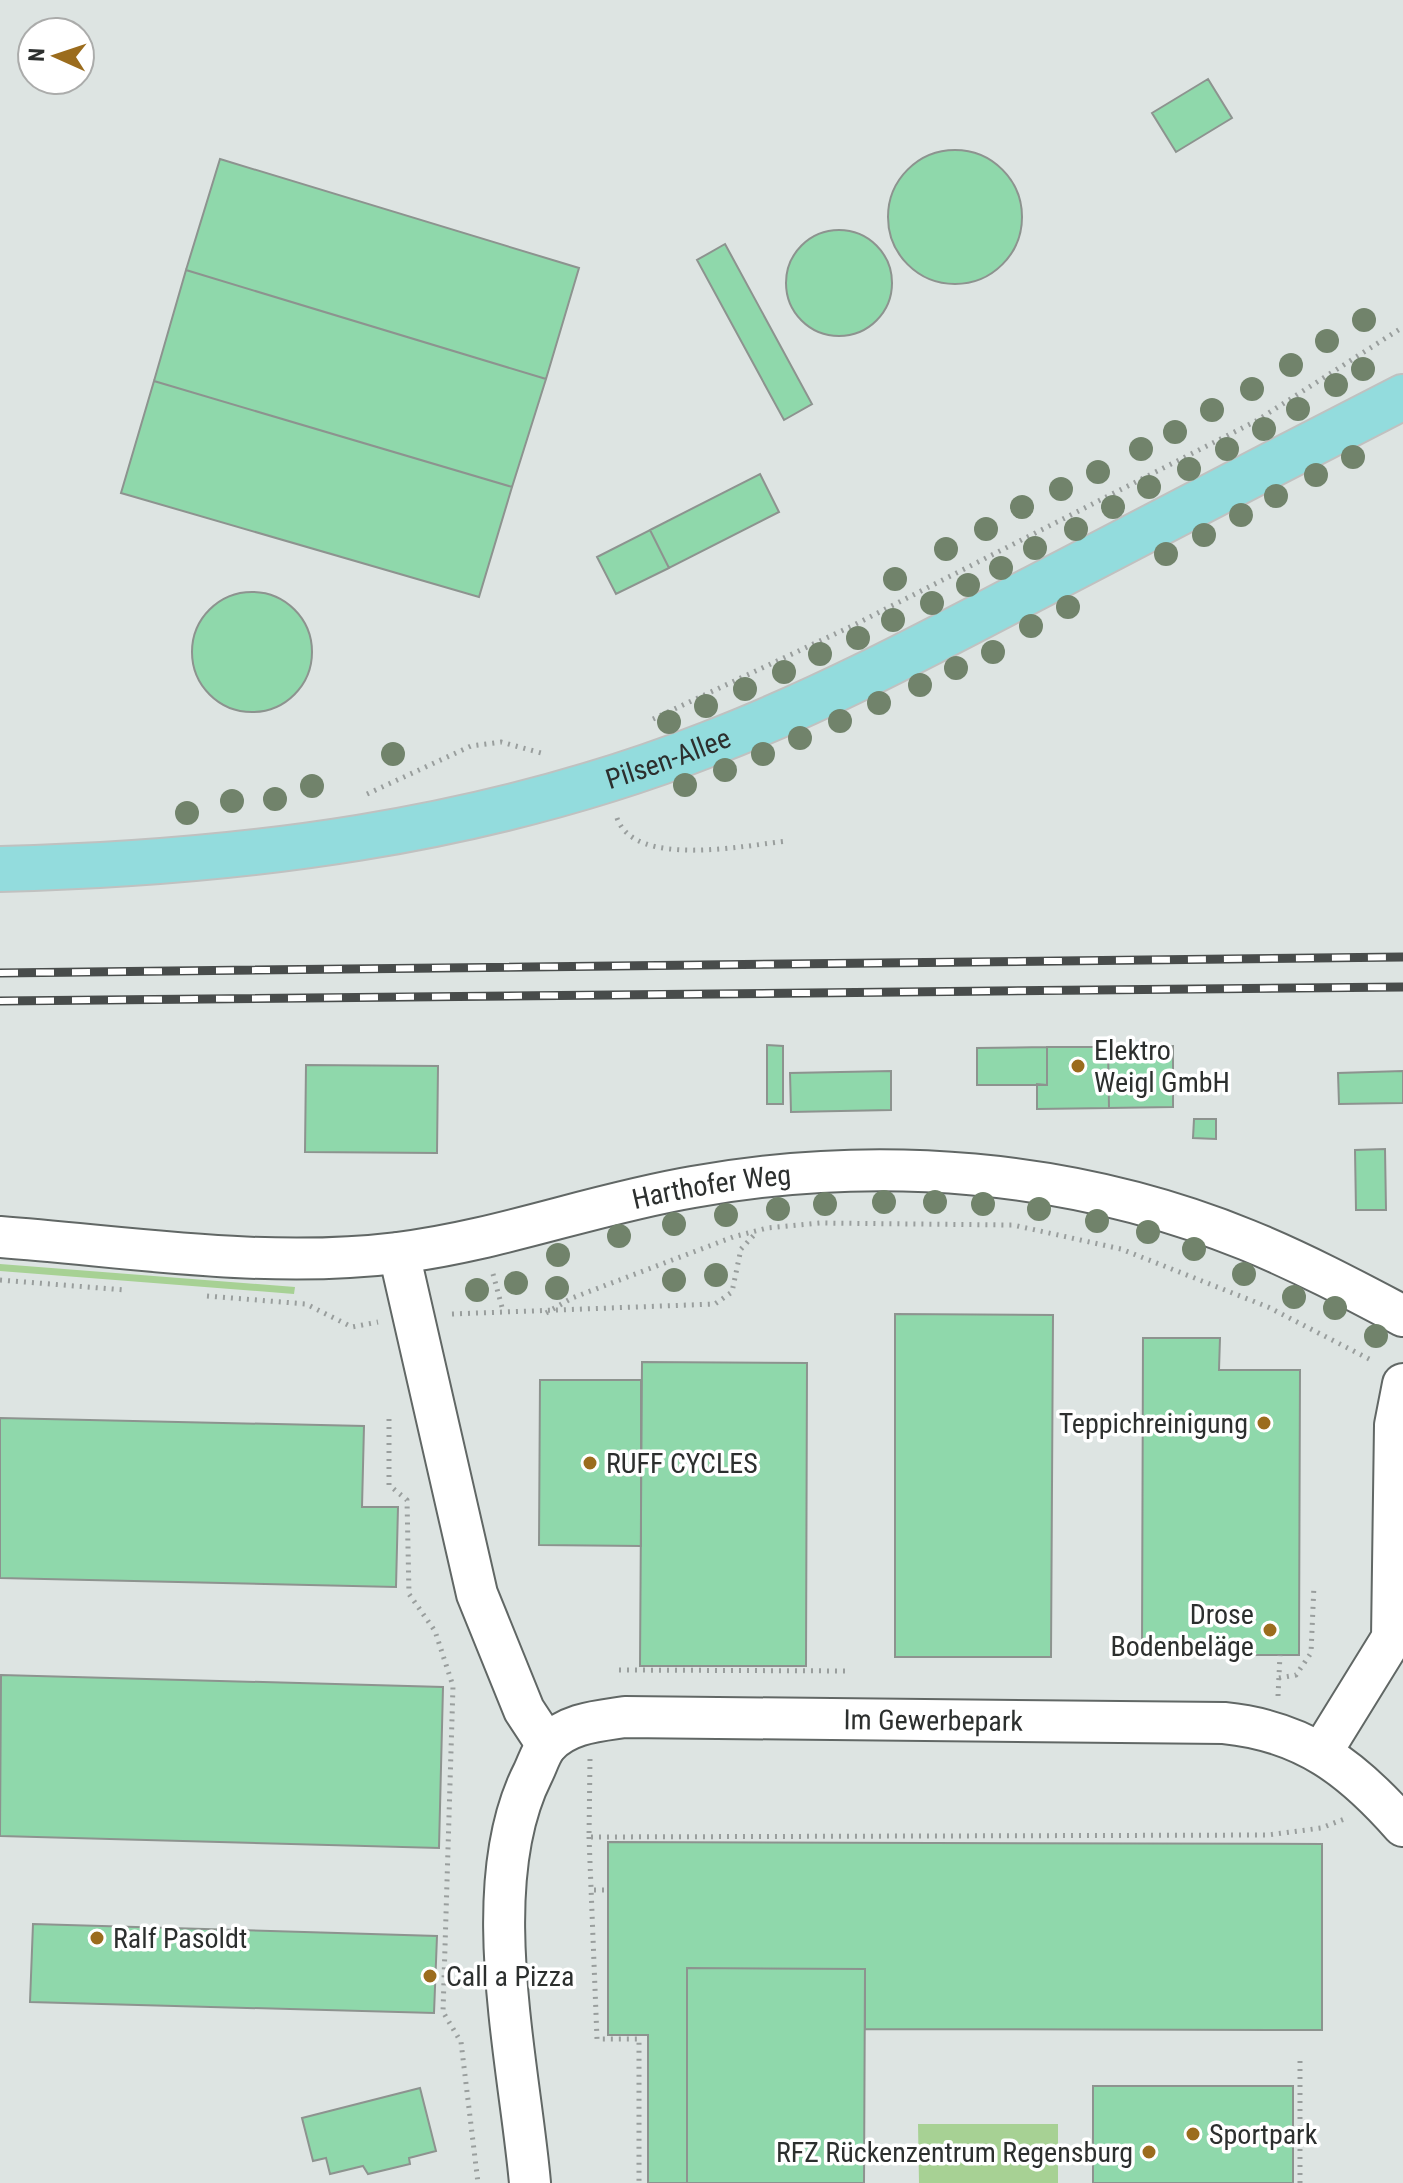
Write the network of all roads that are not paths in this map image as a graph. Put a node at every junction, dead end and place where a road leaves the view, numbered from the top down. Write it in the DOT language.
graph roads {
  1 [pos="1403,383"];
  2 [pos="1403,397"];
  3 [pos="1281,460"];
  4 [pos="0,869"];
  5 [pos="0,1237"];
  6 [pos="399,1253"];
  7 [pos="1400,1307"];
  8 [pos="1390,1373"];
  9 [pos="547,1745"];
  10 [pos="1321,1753"];
  11 [pos="1403,1826"];
  12 [pos="530,2183"];
  1 -- 3 [label="main road, Pilsen-Allee"];
  2 -- 3 [label="main road, Pilsen-Allee"];
  3 -- 4 [label="main road, Pilsen-Allee"];
  5 -- 6 [label="street, Harthofer Weg"];
  6 -- 7 [label="street, Harthofer Weg"];
  6 -- 9 [label="street"];
  8 -- 10 [label="street"];
  9 -- 10 [label="street, Im Gewerbepark"];
  9 -- 12 [label="street"];
  10 -- 11 [label="street, Im Gewerbepark"];
}
